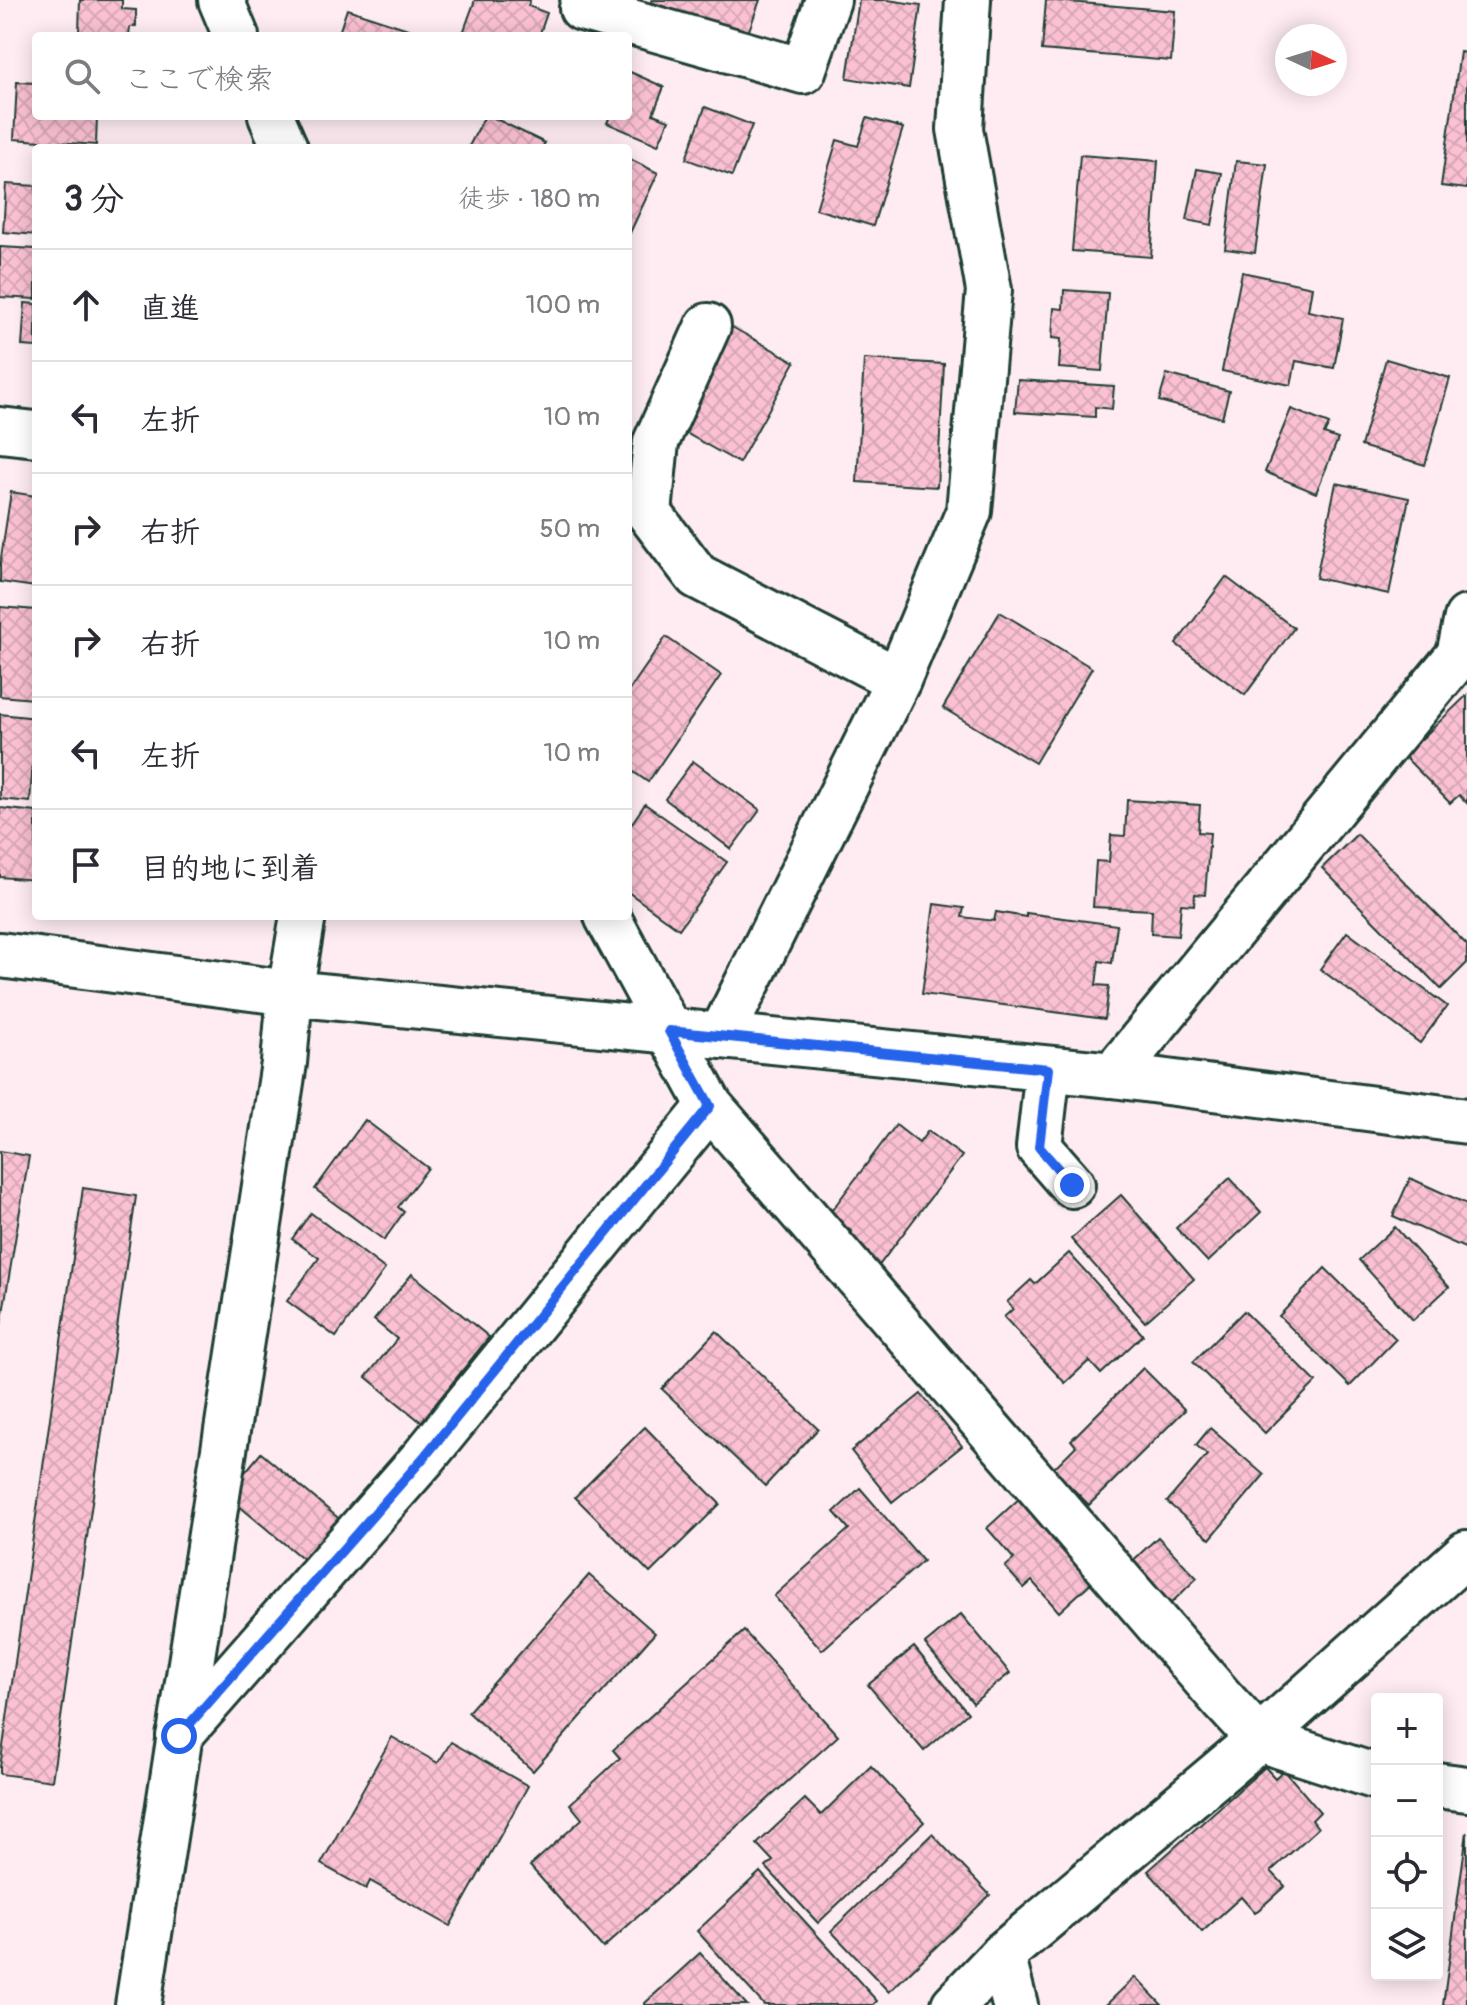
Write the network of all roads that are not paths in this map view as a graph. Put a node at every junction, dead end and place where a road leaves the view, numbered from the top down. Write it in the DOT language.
graph roads {
  1 [pos="221,0"];
  2 [pos="828,0"];
  3 [pos="968,0"];
  4 [pos="579,15"];
  5 [pos="234,32"];
  6 [pos="273,120"];
  7 [pos="283,144"];
  8 [pos="708,326"];
  9 [pos="0,430"];
  10 [pos="32,434"];
  11 [pos="1467,618"];
  12 [pos="898,680"];
  13 [pos="302,920"];
  14 [pos="609,920"];
  15 [pos="0,955"];
  16 [pos="290,993"];
  17 [pos="669,1031"];
  18 [pos="722,1034"];
  19 [pos="1048,1069"];
  20 [pos="1113,1075"];
  21 [pos="710,1106"];
  22 [pos="1467,1121"];
  23 [pos="1072,1185"];
  24 [pos="1467,1553"];
  25 [pos="179,1736"];
  26 [pos="1259,1739"];
  27 [pos="1371,1775"];
  28 [pos="1443,1786"];
  29 [pos="1467,1789"];
  30 [pos="1002,1955"];
  31 [pos="138,2005"];
  32 [pos="954,2005"];
  33 [pos="1015,2005"];
  1 -- 5 [label="street"];
  2 -- 4 [label="street"];
  3 -- 12 [label="street"];
  6 -- 7 [label="street"];
  8 -- 12 [label="street"];
  9 -- 10 [label="street"];
  11 -- 20 [label="street"];
  12 -- 18 [label="street"];
  13 -- 16 [label="street"];
  14 -- 17 [label="street"];
  15 -- 16 [label="street"];
  16 -- 17 [label="street"];
  16 -- 25 [label="street"];
  17 -- 18 [label="street"];
  17 -- 21 [label="street"];
  18 -- 19 [label="street"];
  19 -- 20 [label="street"];
  19 -- 23 [label="street"];
  20 -- 22 [label="street"];
  21 -- 25 [label="street"];
  21 -- 26 [label="street"];
  24 -- 26 [label="street"];
  25 -- 31 [label="street"];
  26 -- 27 [label="street"];
  26 -- 30 [label="street"];
  28 -- 29 [label="street"];
  30 -- 32 [label="street"];
  30 -- 33 [label="street"];
}
